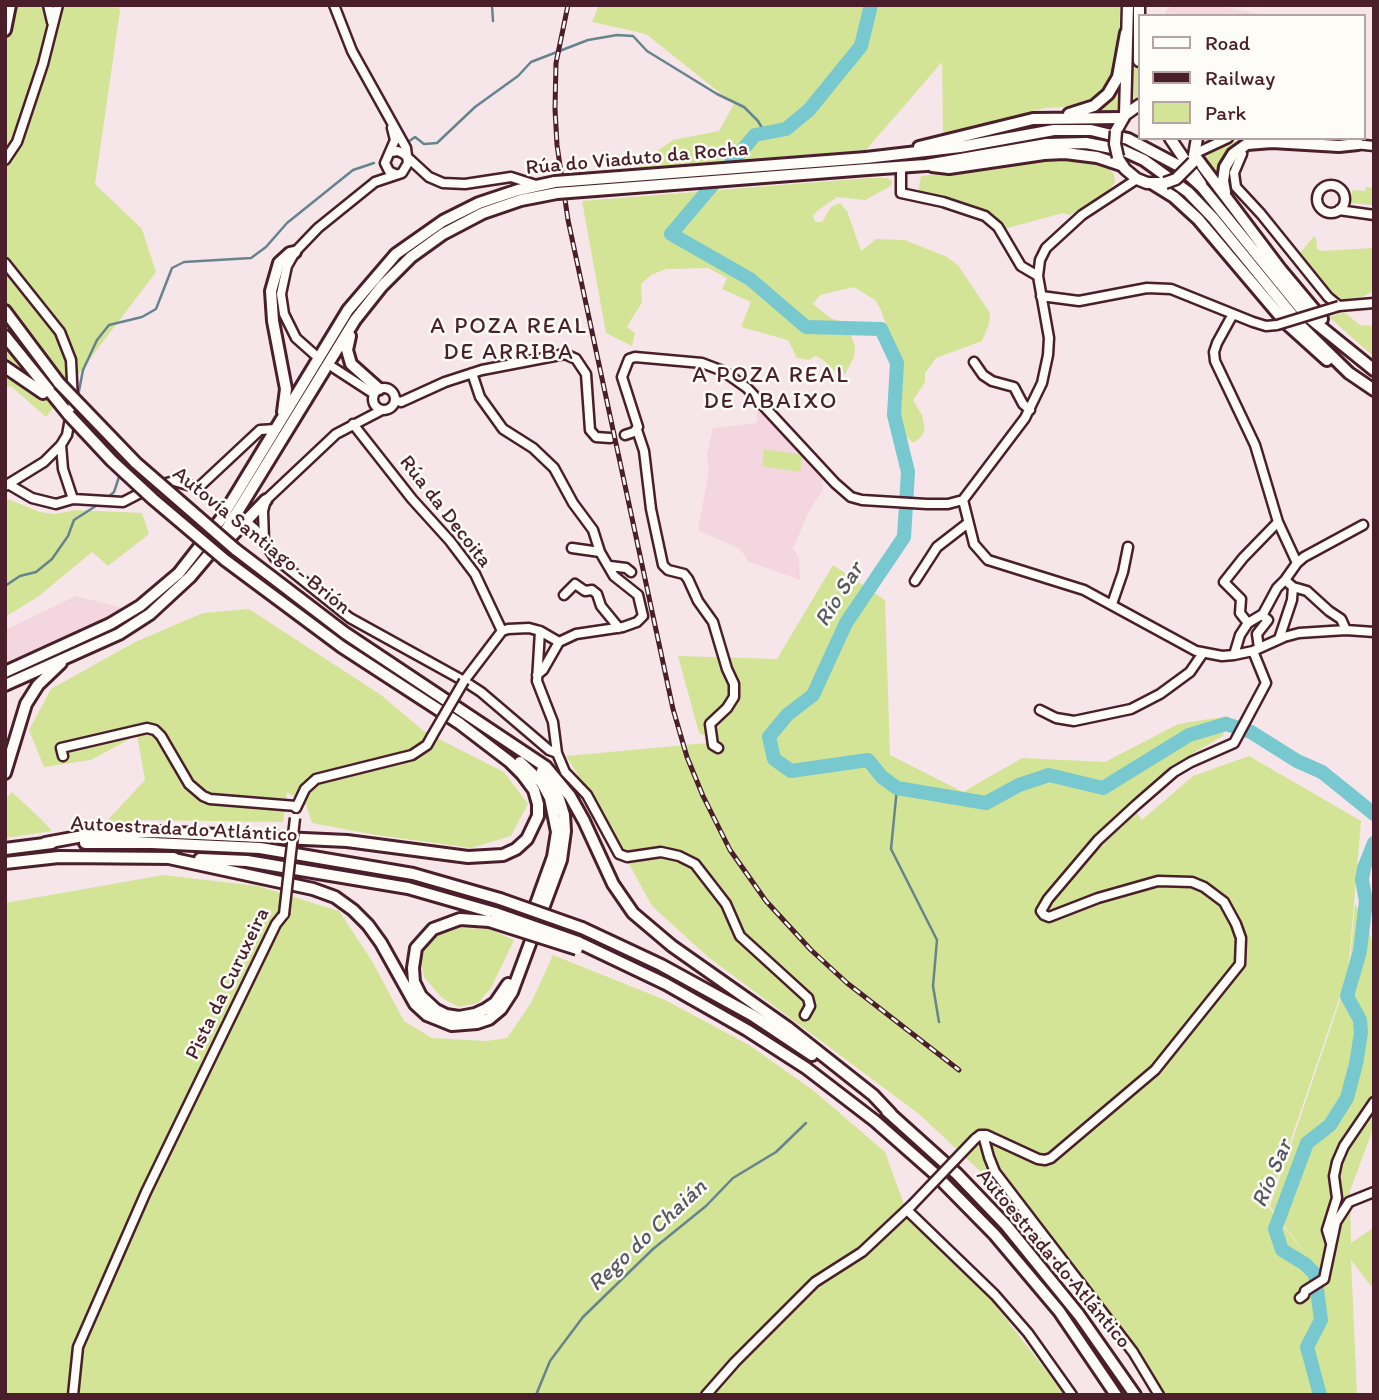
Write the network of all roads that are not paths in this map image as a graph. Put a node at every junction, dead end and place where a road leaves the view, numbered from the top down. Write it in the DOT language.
graph roads {
  1 [pos="10,5"];
  2 [pos="48,5"];
  3 [pos="58,5"];
  4 [pos="334,5"];
  5 [pos="1128,5"];
  6 [pos="52,25"];
  7 [pos="5,30"];
  8 [pos="1126,33"];
  9 [pos="1138,106"];
  10 [pos="1124,116"];
  11 [pos="1055,117"];
  12 [pos="389,118"];
  13 [pos="1171,140"];
  14 [pos="1197,140"];
  15 [pos="1225,140"];
  16 [pos="1321,140"];
  17 [pos="1358,144"];
  18 [pos="1374,146"];
  19 [pos="391,152"];
  20 [pos="1242,154"];
  21 [pos="888,156"];
  22 [pos="1195,157"];
  23 [pos="408,159"];
  24 [pos="5,160"];
  25 [pos="867,164"];
  26 [pos="926,164"];
  27 [pos="1121,164"];
  28 [pos="386,165"];
  29 [pos="901,166"];
  30 [pos="395,174"];
  31 [pos="1137,179"];
  32 [pos="375,181"];
  33 [pos="1159,183"];
  34 [pos="537,185"];
  35 [pos="1202,187"];
  36 [pos="556,188"];
  37 [pos="1119,189"];
  38 [pos="1226,198"];
  39 [pos="1339,210"];
  40 [pos="1374,215"];
  41 [pos="295,252"];
  42 [pos="5,262"];
  43 [pos="1038,276"];
  44 [pos="1041,296"];
  45 [pos="1374,303"];
  46 [pos="1339,306"];
  47 [pos="5,311"];
  48 [pos="1233,314"];
  49 [pos="355,320"];
  50 [pos="5,336"];
  51 [pos="314,354"];
  52 [pos="974,362"];
  53 [pos="5,367"];
  54 [pos="334,368"];
  55 [pos="1371,368"];
  56 [pos="472,373"];
  57 [pos="1349,373"];
  58 [pos="1374,390"];
  59 [pos="377,391"];
  60 [pos="395,400"];
  61 [pos="55,402"];
  62 [pos="382,410"];
  63 [pos="1030,410"];
  64 [pos="278,424"];
  65 [pos="354,424"];
  66 [pos="637,430"];
  67 [pos="625,435"];
  68 [pos="610,438"];
  69 [pos="61,445"];
  70 [pos="44,462"];
  71 [pos="63,469"];
  72 [pos="7,485"];
  73 [pos="73,499"];
  74 [pos="266,499"];
  75 [pos="963,500"];
  76 [pos="1278,522"];
  77 [pos="968,523"];
  78 [pos="242,524"];
  79 [pos="1363,525"];
  80 [pos="211,543"];
  81 [pos="265,544"];
  82 [pos="1128,547"];
  83 [pos="572,548"];
  84 [pos="600,552"];
  85 [pos="1297,563"];
  86 [pos="201,564"];
  87 [pos="610,566"];
  88 [pos="631,572"];
  89 [pos="1285,580"];
  90 [pos="915,581"];
  91 [pos="1293,587"];
  92 [pos="564,595"];
  93 [pos="1112,604"];
  94 [pos="1262,615"];
  95 [pos="1248,623"];
  96 [pos="619,628"];
  97 [pos="1346,630"];
  98 [pos="502,631"];
  99 [pos="540,632"];
  100 [pos="1374,632"];
  101 [pos="1279,639"];
  102 [pos="559,642"];
  103 [pos="1256,650"];
  104 [pos="1203,653"];
  105 [pos="1234,655"];
  106 [pos="66,658"];
  107 [pos="5,672"];
  108 [pos="537,675"];
  109 [pos="464,681"];
  110 [pos="5,685"];
  111 [pos="1040,710"];
  112 [pos="459,723"];
  113 [pos="718,748"];
  114 [pos="557,752"];
  115 [pos="63,756"];
  116 [pos="531,758"];
  117 [pos="5,773"];
  118 [pos="296,806"];
  119 [pos="45,843"];
  120 [pos="5,849"];
  121 [pos="169,858"];
  122 [pos="5,863"];
  123 [pos="492,917"];
  124 [pos="805,1015"];
  125 [pos="1374,1102"];
  126 [pos="891,1114"];
  127 [pos="979,1137"];
  128 [pos="1374,1192"];
  129 [pos="909,1208"];
  130 [pos="1331,1242"];
  131 [pos="1300,1298"];
  132 [pos="74,1395"];
  133 [pos="706,1395"];
  134 [pos="1072,1395"];
  135 [pos="1116,1395"];
  136 [pos="1135,1395"];
  137 [pos="1159,1395"];
  1 -- 7 [label="highway"];
  2 -- 6 [label="street"];
  3 -- 6 [label="street"];
  4 -- 12 [label="street"];
  5 -- 8 [label="main road"];
  6 -- 24 [label="street"];
  8 -- 10 [label="main road"];
  8 -- 11 [label="highway"];
  9 -- 10 [label="main road"];
  10 -- 11 [label="highway"];
  10 -- 27 [label="main road, bridge"];
  11 -- 21 [label="highway"];
  12 -- 19 [label="street"];
  12 -- 23 [label="street"];
  13 -- 35 [label="main road"];
  14 -- 22 [label="main road"];
  15 -- 22 [label="street"];
  16 -- 17 [label="street"];
  17 -- 18 [label="street"];
  17 -- 38 [label="highway"];
  19 -- 23 [label="street"];
  19 -- 28 [label="street"];
  20 -- 46 [label="street"];
  21 -- 25 [label="highway, Rúa do Viaduto da Rocha"];
  21 -- 35 [label="highway, Rúa do Viaduto da Rocha"];
  22 -- 33 [label="main road, bridge"];
  22 -- 38 [label="highway"];
  23 -- 30 [label="street"];
  23 -- 34 [label="street"];
  25 -- 29 [label="highway, Rúa do Viaduto da Rocha"];
  25 -- 36 [label="highway, Rúa do Viaduto da Rocha, bridge"];
  26 -- 27 [label="highway"];
  26 -- 29 [label="highway, Rúa do Viaduto da Rocha"];
  26 -- 57 [label="highway, Rúa do Viaduto da Rocha"];
  27 -- 31 [label="main road"];
  27 -- 37 [label="street"];
  28 -- 30 [label="street"];
  28 -- 32 [label="street"];
  29 -- 43 [label="street"];
  30 -- 32 [label="street"];
  31 -- 33 [label="main road"];
  31 -- 37 [label="street"];
  32 -- 41 [label="street"];
  33 -- 57 [label="highway"];
  34 -- 36 [label="highway, Rúa do Viaduto da Rocha"];
  34 -- 64 [label="highway, Rúa do Viaduto da Rocha"];
  35 -- 55 [label="highway, Rúa do Viaduto da Rocha"];
  36 -- 49 [label="highway, Rúa do Viaduto da Rocha"];
  37 -- 43 [label="street"];
  38 -- 55 [label="highway"];
  39 -- 40 [label="street"];
  41 -- 51 [label="street"];
  41 -- 64 [label="highway"];
  42 -- 69 [label="street"];
  43 -- 44 [label="street"];
  44 -- 48 [label="street"];
  44 -- 63 [label="street"];
  45 -- 46 [label="street"];
  46 -- 48 [label="street, bridge"];
  47 -- 116 [label="highway, Autovía Santiago - Brión, bridge"];
  48 -- 76 [label="street"];
  49 -- 59 [label="highway"];
  49 -- 80 [label="highway, Rúa do Viaduto da Rocha"];
  50 -- 61 [label="highway, Autovía Santiago - Brión"];
  52 -- 63 [label="street"];
  53 -- 61 [label="highway"];
  54 -- 59 [label="street"];
  56 -- 60 [label="street"];
  56 -- 68 [label="street"];
  56 -- 84 [label="street"];
  57 -- 58 [label="highway"];
  59 -- 60 [label="street"];
  59 -- 62 [label="street"];
  60 -- 62 [label="street"];
  61 -- 112 [label="highway, Autovía Santiago - Brión, bridge"];
  62 -- 65 [label="street"];
  63 -- 75 [label="street"];
  64 -- 73 [label="street"];
  64 -- 80 [label="highway, Rúa do Viaduto da Rocha"];
  65 -- 74 [label="street"];
  65 -- 98 [label="street, Rúa da Decoita"];
  66 -- 67 [label="street"];
  66 -- 75 [label="street"];
  66 -- 113 [label="street"];
  69 -- 70 [label="street"];
  69 -- 71 [label="street"];
  70 -- 71 [label="street"];
  70 -- 72 [label="street"];
  71 -- 73 [label="street"];
  72 -- 73 [label="street"];
  74 -- 78 [label="highway"];
  74 -- 81 [label="street"];
  75 -- 77 [label="street"];
  76 -- 85 [label="street"];
  76 -- 95 [label="street"];
  77 -- 90 [label="street"];
  77 -- 93 [label="street"];
  78 -- 81 [label="street"];
  78 -- 86 [label="highway"];
  79 -- 85 [label="street"];
  80 -- 86 [label="highway"];
  80 -- 107 [label="highway"];
  81 -- 109 [label="street"];
  82 -- 93 [label="street"];
  83 -- 84 [label="street"];
  84 -- 87 [label="street"];
  85 -- 89 [label="street"];
  86 -- 106 [label="highway"];
  87 -- 88 [label="street"];
  87 -- 96 [label="street"];
  89 -- 91 [label="street"];
  89 -- 94 [label="street"];
  91 -- 97 [label="street"];
  91 -- 101 [label="street"];
  92 -- 96 [label="street"];
  93 -- 104 [label="street"];
  94 -- 95 [label="street"];
  94 -- 103 [label="street"];
  95 -- 105 [label="street"];
  96 -- 102 [label="street"];
  97 -- 100 [label="street"];
  97 -- 101 [label="street"];
  98 -- 99 [label="street"];
  98 -- 109 [label="street"];
  99 -- 102 [label="street"];
  99 -- 108 [label="street"];
  101 -- 103 [label="street"];
  102 -- 108 [label="street"];
  103 -- 105 [label="street"];
  103 -- 127 [label="street"];
  104 -- 105 [label="street"];
  104 -- 111 [label="street"];
  106 -- 110 [label="highway"];
  106 -- 117 [label="highway"];
  108 -- 114 [label="street"];
  109 -- 114 [label="street"];
  109 -- 118 [label="street, bridge"];
  112 -- 119 [label="highway"];
  112 -- 123 [label="highway"];
  114 -- 124 [label="street"];
  115 -- 118 [label="street"];
  116 -- 121 [label="highway"];
  116 -- 126 [label="highway"];
  118 -- 132 [label="street, Pista da Curuxeira, bridge"];
  119 -- 120 [label="highway, Autoestrada do Atlántico"];
  119 -- 126 [label="highway, Autoestrada do Atlántico, bridge"];
  121 -- 122 [label="highway, Autoestrada do Atlántico"];
  121 -- 123 [label="highway, Autoestrada do Atlántico"];
  123 -- 135 [label="highway, Autoestrada do Atlántico, bridge"];
  125 -- 130 [label="street"];
  126 -- 136 [label="highway, Autoestrada do Atlántico"];
  127 -- 129 [label="street, bridge"];
  127 -- 137 [label="street"];
  128 -- 130 [label="street"];
  129 -- 133 [label="street"];
  129 -- 134 [label="street"];
  130 -- 131 [label="street"];
}
